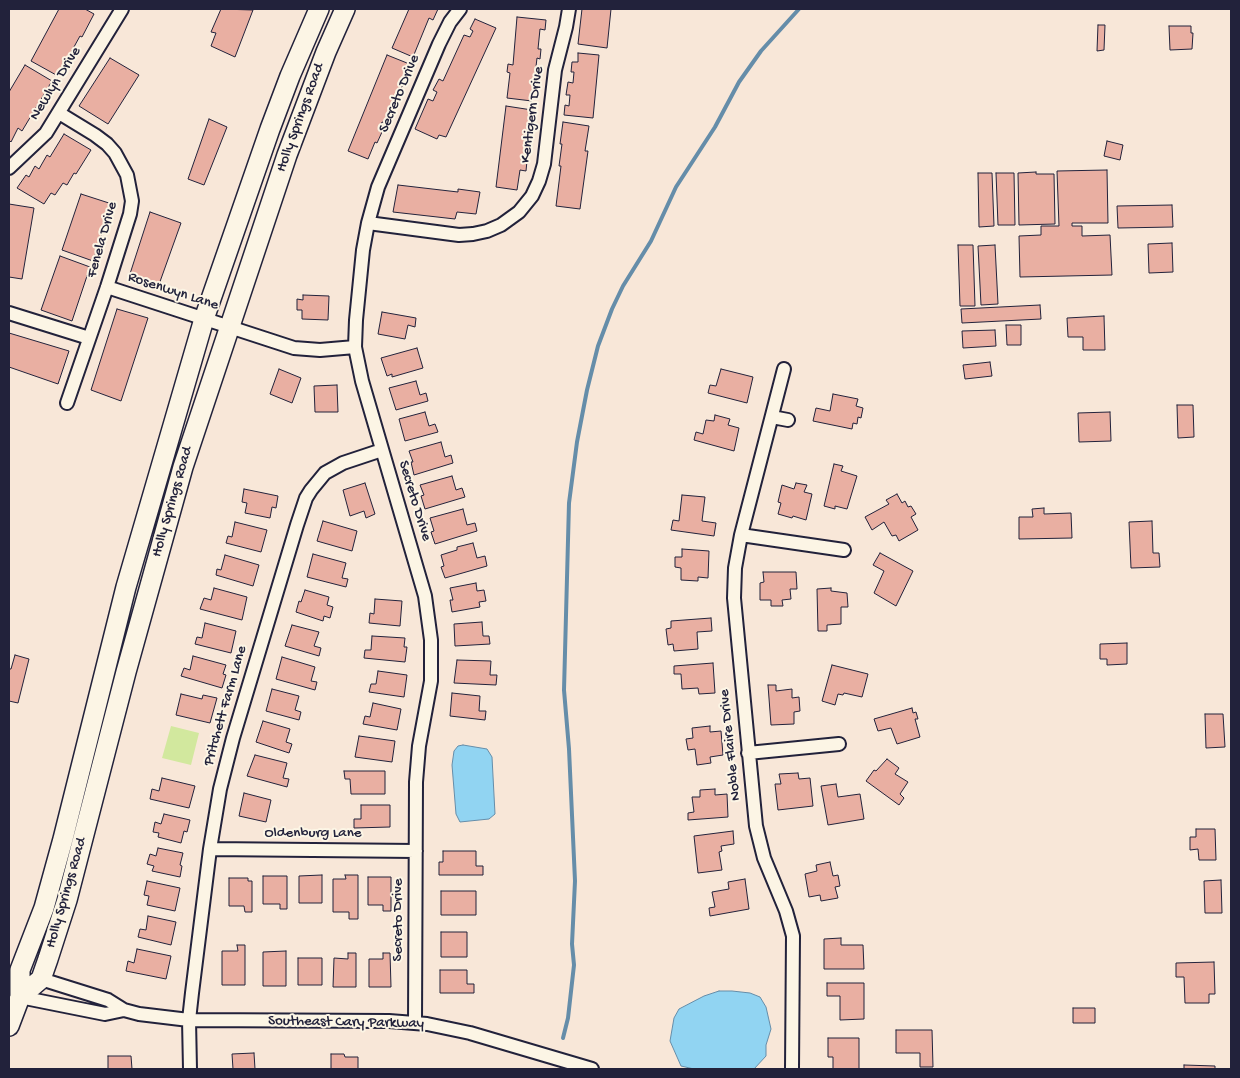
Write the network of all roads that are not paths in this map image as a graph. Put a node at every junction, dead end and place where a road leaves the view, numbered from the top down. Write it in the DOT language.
graph roads {
  1 [pos="122,9"];
  2 [pos="319,9"];
  3 [pos="345,9"];
  4 [pos="460,9"];
  5 [pos="568,9"];
  6 [pos="59,113"];
  7 [pos="9,168"];
  8 [pos="368,223"];
  9 [pos="107,287"];
  10 [pos="9,313"];
  11 [pos="204,320"];
  12 [pos="228,327"];
  13 [pos="89,338"];
  14 [pos="355,346"];
  15 [pos="784,369"];
  16 [pos="67,403"];
  17 [pos="772,417"];
  18 [pos="788,420"];
  19 [pos="382,450"];
  20 [pos="740,535"];
  21 [pos="844,550"];
  22 [pos="839,744"];
  23 [pos="748,753"];
  24 [pos="210,850"];
  25 [pos="416,851"];
  26 [pos="14,969"];
  27 [pos="41,979"];
  28 [pos="14,996"];
  29 [pos="124,1010"];
  30 [pos="190,1020"];
  31 [pos="415,1023"];
  32 [pos="9,1026"];
  33 [pos="190,1069"];
  34 [pos="592,1069"];
  35 [pos="792,1069"];
  1 -- 6 [label="street, Newlyn Drive"];
  2 -- 11 [label="main road, Holly Springs Road"];
  3 -- 12 [label="main road, Holly Springs Road"];
  4 -- 8 [label="street, Secreto Drive"];
  5 -- 8 [label="street, Kentigern Drive"];
  6 -- 7 [label="street, Newlyn Drive"];
  6 -- 9 [label="street, Fenela Drive"];
  8 -- 14 [label="street, Secreto Drive"];
  9 -- 11 [label="street, Rosenwyn Lane"];
  9 -- 13 [label="street, Fenela Drive"];
  10 -- 13 [label="street"];
  11 -- 12 [label="street, Rosenwyn Lane"];
  11 -- 26 [label="main road, Holly Springs Road"];
  12 -- 14 [label="street, Rosenwyn Lane"];
  12 -- 27 [label="main road, Holly Springs Road"];
  13 -- 16 [label="street, Fenela Drive"];
  14 -- 19 [label="street, Secreto Drive"];
  15 -- 17 [label="street, Noble Flaire Drive"];
  17 -- 18 [label="street"];
  17 -- 20 [label="street, Noble Flaire Drive"];
  19 -- 24 [label="street, Pritchett Farm Lane"];
  19 -- 25 [label="street, Secreto Drive"];
  20 -- 21 [label="street"];
  20 -- 23 [label="street, Noble Flaire Drive"];
  22 -- 23 [label="street"];
  23 -- 35 [label="street, Noble Flaire Drive"];
  24 -- 25 [label="street, Oldenburg Lane"];
  24 -- 30 [label="street, Pritchett Farm Lane"];
  25 -- 31 [label="street, Secreto Drive"];
  26 -- 27 [label="main road, Southeast Cary Parkway"];
  26 -- 28 [label="main road, Holly Springs Road"];
  27 -- 28 [label="main road, Holly Springs Road"];
  27 -- 29 [label="street, Southeast Cary Parkway"];
  28 -- 29 [label="street, Southeast Cary Parkway"];
  28 -- 32 [label="main road, Holly Springs Road"];
  29 -- 30 [label="street, Southeast Cary Parkway"];
  30 -- 31 [label="street, Southeast Cary Parkway"];
  30 -- 33 [label="street, Pritchett Farm Lane"];
  31 -- 34 [label="street, Southeast Cary Parkway"];
}
